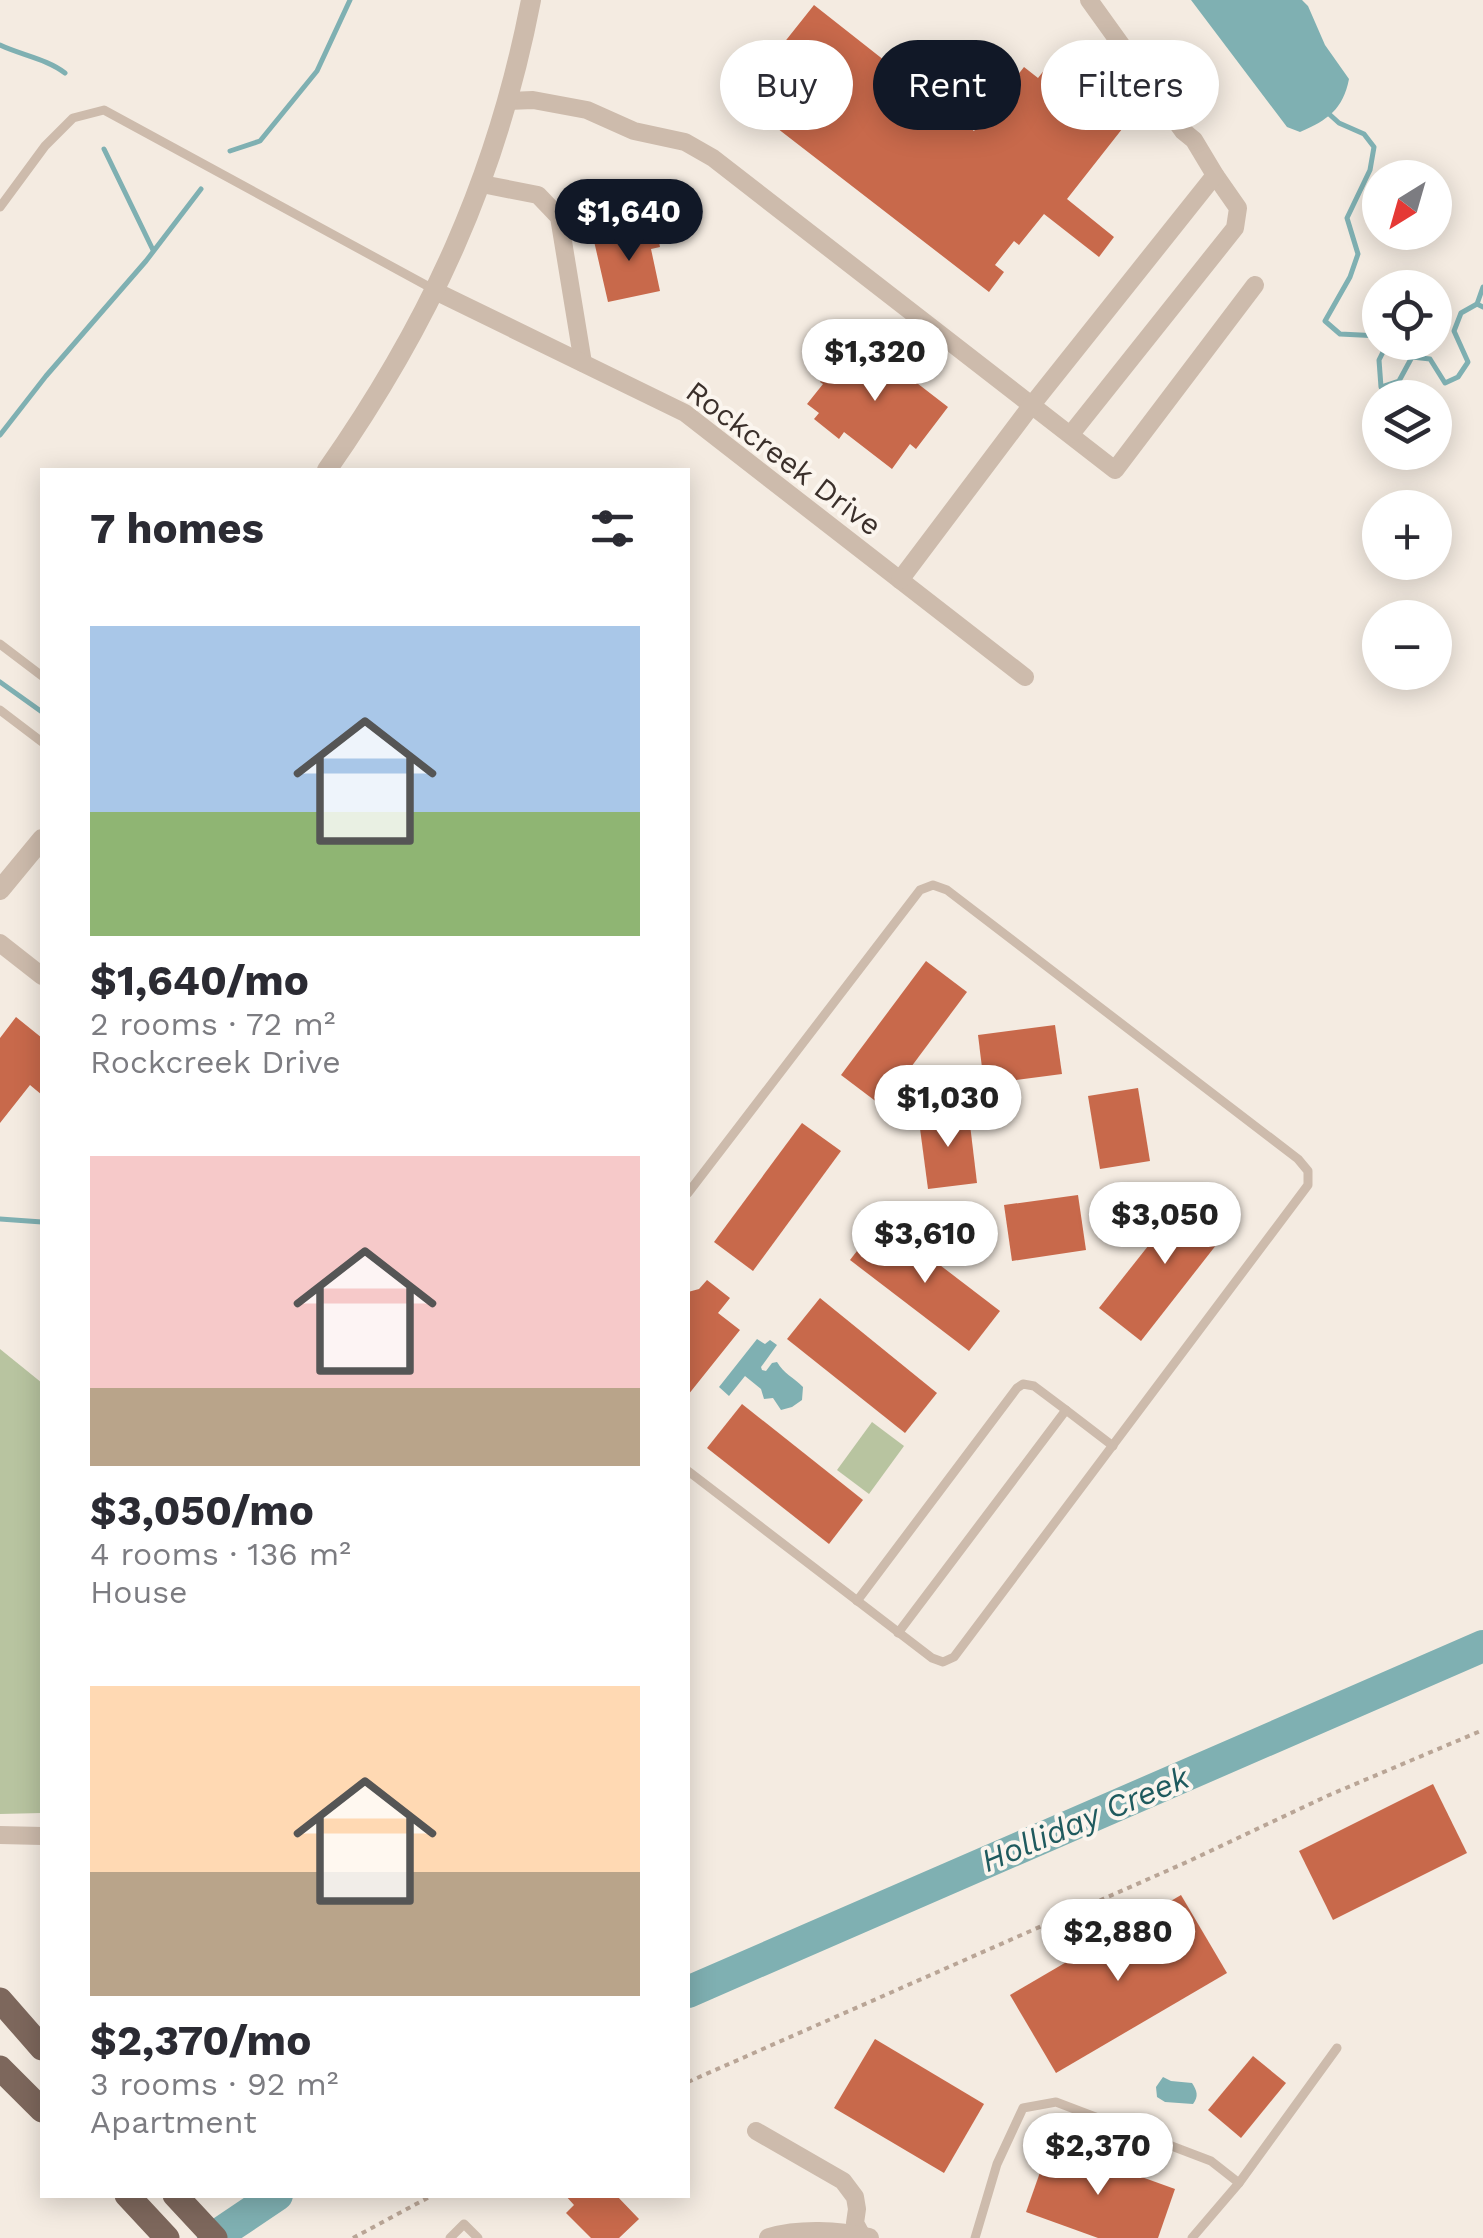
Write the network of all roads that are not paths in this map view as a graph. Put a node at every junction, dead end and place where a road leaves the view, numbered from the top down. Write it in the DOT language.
graph roads {
  1 [pos="531,0"];
  2 [pos="1089,0"];
  3 [pos="508,101"];
  4 [pos="1215,176"];
  5 [pos="482,184"];
  6 [pos="0,207"];
  7 [pos="1255,285"];
  8 [pos="436,291"];
  9 [pos="584,363"];
  10 [pos="1031,406"];
  11 [pos="1071,434"];
  12 [pos="328,468"];
  13 [pos="900,580"];
  14 [pos="0,644"];
  15 [pos="40,674"];
  16 [pos="1025,676"];
  17 [pos="0,710"];
  18 [pos="40,740"];
  19 [pos="40,841"];
  20 [pos="0,890"];
  21 [pos="0,943"];
  22 [pos="40,974"];
  23 [pos="690,1190"];
  24 [pos="1066,1410"];
  25 [pos="1113,1446"];
  26 [pos="690,1473"];
  27 [pos="857,1600"];
  28 [pos="898,1632"];
  29 [pos="0,1835"];
  30 [pos="40,1836"];
  31 [pos="0,2000"];
  32 [pos="40,2046"];
  33 [pos="1337,2048"];
  34 [pos="0,2068"];
  35 [pos="40,2108"];
  36 [pos="756,2131"];
  37 [pos="1239,2183"];
  38 [pos="130,2198"];
  39 [pos="178,2198"];
  40 [pos="866,2237"];
  41 [pos="168,2238"];
  42 [pos="215,2238"];
  43 [pos="450,2238"];
  44 [pos="478,2238"];
  45 [pos="769,2238"];
  46 [pos="975,2238"];
  47 [pos="1192,2238"];
  1 -- 3 [label="street"];
  2 -- 4 [label="street"];
  3 -- 5 [label="street"];
  3 -- 10 [label="street"];
  4 -- 10 [label="street"];
  4 -- 11 [label="street"];
  5 -- 8 [label="street"];
  5 -- 9 [label="street"];
  6 -- 8 [label="lane"];
  7 -- 11 [label="street"];
  8 -- 9 [label="street, Rockcreek Drive"];
  8 -- 12 [label="street"];
  9 -- 13 [label="street, Rockcreek Drive"];
  10 -- 11 [label="street"];
  10 -- 13 [label="street"];
  13 -- 16 [label="street, Rockcreek Drive"];
  14 -- 15 [label="lane"];
  17 -- 18 [label="lane"];
  19 -- 20 [label="street"];
  21 -- 22 [label="street"];
  23 -- 25 [label="lane"];
  24 -- 25 [label="lane"];
  24 -- 27 [label="lane"];
  24 -- 28 [label="lane"];
  25 -- 28 [label="lane"];
  26 -- 27 [label="lane"];
  27 -- 28 [label="lane"];
  29 -- 30 [label="street"];
  31 -- 32 [label="main road"];
  33 -- 37 [label="lane"];
  34 -- 35 [label="main road"];
  36 -- 40 [label="street"];
  37 -- 46 [label="lane"];
  37 -- 47 [label="lane"];
  38 -- 41 [label="main road"];
  39 -- 42 [label="main road"];
  40 -- 45 [label="street"];
  43 -- 44 [label="lane"];
}
